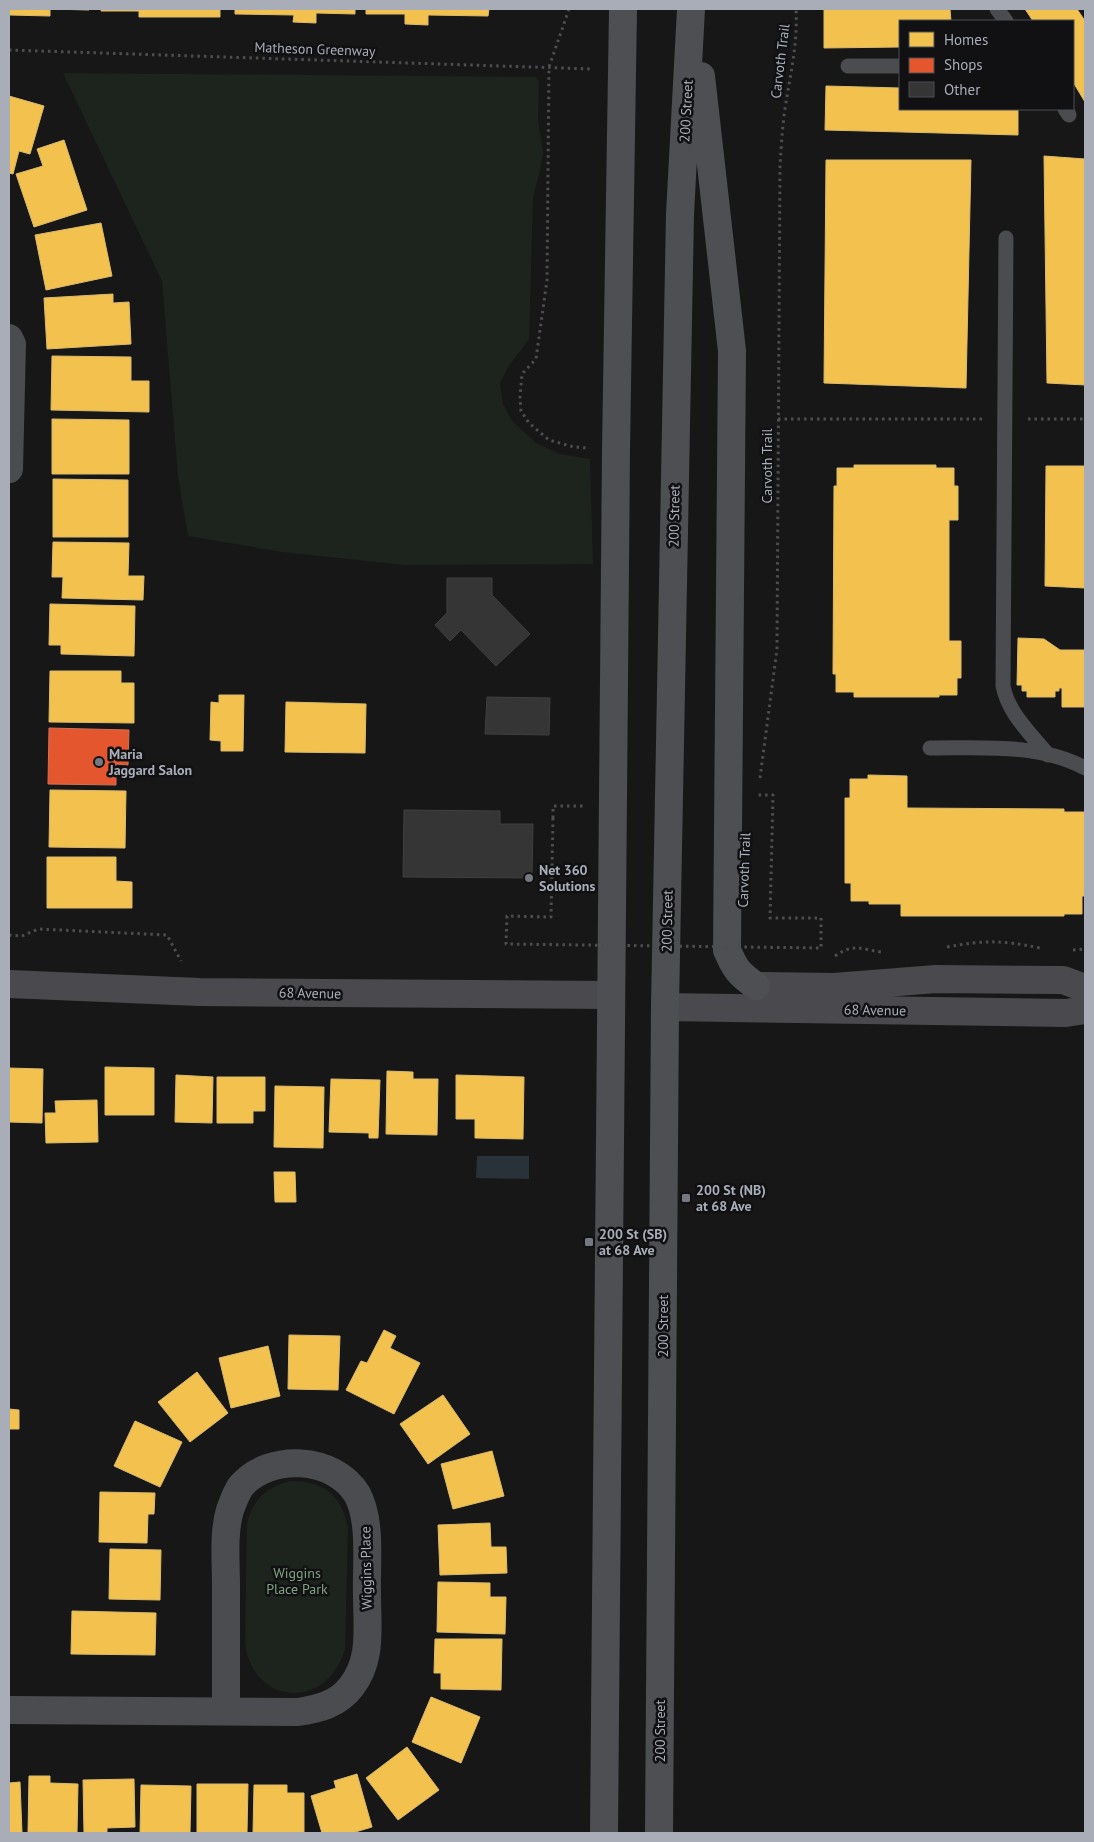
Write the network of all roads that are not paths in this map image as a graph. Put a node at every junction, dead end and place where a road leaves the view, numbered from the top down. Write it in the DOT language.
graph roads {
  1 [pos="623,9"];
  2 [pos="693,9"];
  3 [pos="997,9"];
  4 [pos="1005,20"];
  5 [pos="848,66"];
  6 [pos="899,66"];
  7 [pos="1006,238"];
  8 [pos="9,338"];
  9 [pos="9,469"];
  10 [pos="930,748"];
  11 [pos="1048,754"];
  12 [pos="1085,768"];
  13 [pos="9,984"];
  14 [pos="756,986"];
  15 [pos="1085,988"];
  16 [pos="610,995"];
  17 [pos="665,1007"];
  18 [pos="1085,1010"];
  19 [pos="9,1710"];
  20 [pos="226,1711"];
  21 [pos="604,1833"];
  22 [pos="659,1833"];
  1 -- 16 [label="main road"];
  2 -- 14 [label="main road"];
  2 -- 17 [label="main road, 200 Street"];
  3 -- 4 [label="lane"];
  5 -- 6 [label="lane"];
  7 -- 11 [label="lane"];
  8 -- 9 [label="street"];
  10 -- 11 [label="lane"];
  11 -- 12 [label="lane"];
  13 -- 16 [label="street, 68 Avenue"];
  14 -- 15 [label="street, 68 Avenue"];
  16 -- 21 [label="main road"];
  17 -- 18 [label="street, 68 Avenue"];
  17 -- 22 [label="main road, 200 Street"];
  19 -- 20 [label="street, Wiggins Place"];
  20 -- 20 [label="street, Wiggins Place"];
}
